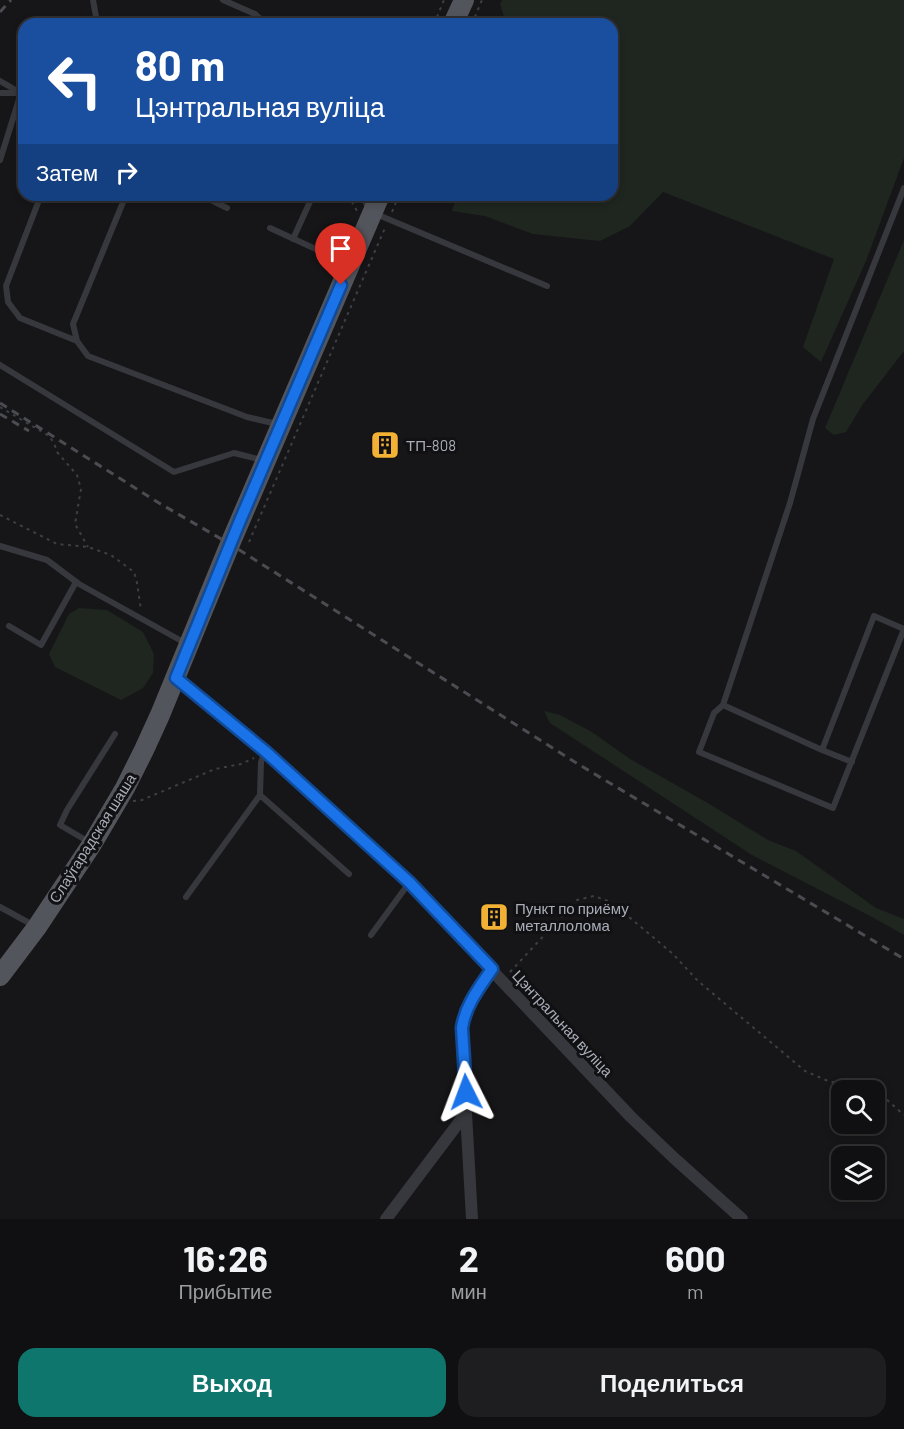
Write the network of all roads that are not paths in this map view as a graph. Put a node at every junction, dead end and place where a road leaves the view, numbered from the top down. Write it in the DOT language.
graph roads {
  1 [pos="93,0"];
  2 [pos="223,0"];
  3 [pos="464,0"];
  4 [pos="96,18"];
  5 [pos="259,18"];
  6 [pos="456,18"];
  7 [pos="0,81"];
  8 [pos="18,91"];
  9 [pos="0,93"];
  10 [pos="18,93"];
  11 [pos="18,103"];
  12 [pos="0,160"];
  13 [pos="904,188"];
  14 [pos="39,201"];
  15 [pos="124,201"];
  16 [pos="213,201"];
  17 [pos="310,201"];
  18 [pos="227,208"];
  19 [pos="380,209"];
  20 [pos="270,228"];
  21 [pos="293,239"];
  22 [pos="350,265"];
  23 [pos="547,286"];
  24 [pos="77,341"];
  25 [pos="0,365"];
  26 [pos="281,425"];
  27 [pos="265,461"];
  28 [pos="0,546"];
  29 [pos="76,582"];
  30 [pos="9,626"];
  31 [pos="189,645"];
  32 [pos="176,678"];
  33 [pos="723,705"];
  34 [pos="115,734"];
  35 [pos="822,750"];
  36 [pos="266,752"];
  37 [pos="852,762"];
  38 [pos="260,795"];
  39 [pos="92,844"];
  40 [pos="349,874"];
  41 [pos="409,882"];
  42 [pos="186,897"];
  43 [pos="0,907"];
  44 [pos="37,927"];
  45 [pos="371,934"];
  46 [pos="492,969"];
  47 [pos="0,976"];
  48 [pos="466,1113"];
  49 [pos="386,1219"];
  50 [pos="472,1219"];
  51 [pos="742,1219"];
  1 -- 4 [label="lane"];
  2 -- 5 [label="lane"];
  3 -- 6 [label="main road"];
  7 -- 8 [label="lane"];
  9 -- 10 [label="lane"];
  11 -- 12 [label="lane"];
  13 -- 33 [label="lane"];
  14 -- 24 [label="lane"];
  15 -- 24 [label="lane"];
  16 -- 18 [label="lane"];
  17 -- 21 [label="lane"];
  19 -- 22 [label="main road, Слаўгарадская шаша"];
  19 -- 23 [label="lane"];
  20 -- 21 [label="lane"];
  21 -- 22 [label="lane"];
  22 -- 26 [label="main road, Слаўгарадская шаша"];
  24 -- 26 [label="lane"];
  25 -- 27 [label="lane"];
  26 -- 27 [label="main road, Слаўгарадская шаша"];
  27 -- 31 [label="main road, Слаўгарадская шаша"];
  28 -- 29 [label="lane"];
  29 -- 30 [label="lane"];
  29 -- 31 [label="lane"];
  31 -- 32 [label="main road, Слаўгарадская шаша"];
  32 -- 36 [label="street, Цэнтральная вуліца"];
  32 -- 39 [label="main road, Слаўгарадская шаша"];
  33 -- 35 [label="lane"];
  33 -- 37 [label="lane"];
  34 -- 39 [label="lane"];
  35 -- 37 [label="lane"];
  35 -- 37 [label="lane"];
  36 -- 38 [label="lane"];
  36 -- 41 [label="street, Цэнтральная вуліца"];
  38 -- 40 [label="lane"];
  38 -- 42 [label="lane"];
  39 -- 44 [label="main road, Слаўгарадская шаша"];
  41 -- 45 [label="lane"];
  41 -- 46 [label="street, Цэнтральная вуліца"];
  43 -- 44 [label="lane"];
  44 -- 47 [label="main road, Слаўгарадская шаша"];
  46 -- 48 [label="street"];
  46 -- 51 [label="street, Цэнтральная вуліца"];
  48 -- 49 [label="street"];
  48 -- 50 [label="street"];
}
